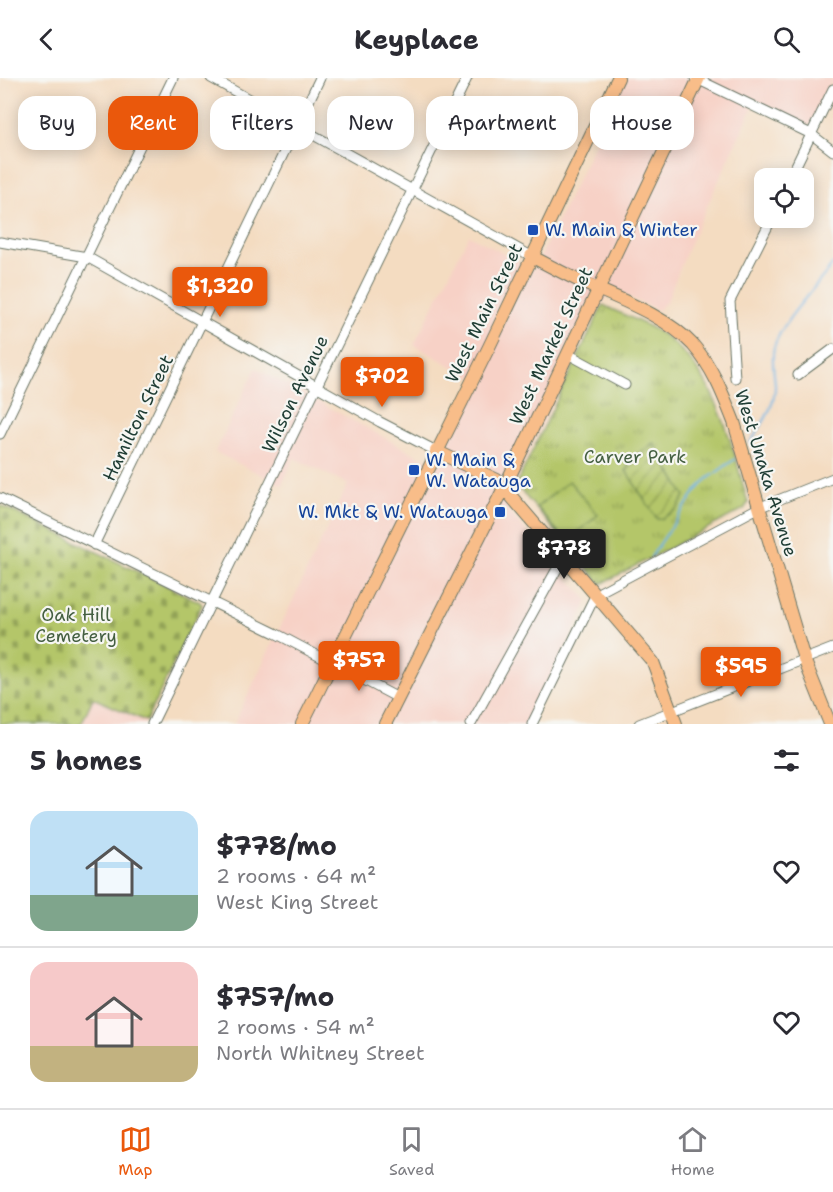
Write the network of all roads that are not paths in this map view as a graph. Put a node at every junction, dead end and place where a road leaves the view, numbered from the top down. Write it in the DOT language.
graph roads {
  1 [pos="173,78"];
  2 [pos="211,78"];
  3 [pos="320,78"];
  4 [pos="467,78"];
  5 [pos="618,78"];
  6 [pos="698,78"];
  7 [pos="833,89"];
  8 [pos="243,96"];
  9 [pos="311,96"];
  10 [pos="811,134"];
  11 [pos="315,136"];
  12 [pos="285,150"];
  13 [pos="833,151"];
  14 [pos="795,168"];
  15 [pos="413,191"];
  16 [pos="767,228"];
  17 [pos="0,242"];
  18 [pos="531,256"];
  19 [pos="87,257"];
  20 [pos="598,289"];
  21 [pos="202,322"];
  22 [pos="833,349"];
  23 [pos="568,354"];
  24 [pos="798,375"];
  25 [pos="735,378"];
  26 [pos="625,385"];
  27 [pos="317,386"];
  28 [pos="0,434"];
  29 [pos="436,451"];
  30 [pos="833,478"];
  31 [pos="504,488"];
  32 [pos="0,498"];
  33 [pos="758,508"];
  34 [pos="94,545"];
  35 [pos="563,558"];
  36 [pos="596,594"];
  37 [pos="212,602"];
  38 [pos="833,648"];
  39 [pos="804,659"];
  40 [pos="332,662"];
  41 [pos="398,698"];
  42 [pos="671,711"];
  43 [pos="152,724"];
  44 [pos="302,724"];
  45 [pos="385,724"];
  46 [pos="471,724"];
  47 [pos="532,724"];
  48 [pos="639,724"];
  49 [pos="676,724"];
  50 [pos="830,724"];
  1 -- 19 [label="street"];
  2 -- 8 [label="street"];
  3 -- 9 [label="street, Hamilton Street"];
  4 -- 15 [label="street, Wilson Avenue"];
  5 -- 18 [label="main road, West Main Street"];
  6 -- 10 [label="street"];
  6 -- 20 [label="main road, West Market Street"];
  7 -- 10 [label="street"];
  10 -- 13 [label="street"];
  10 -- 14 [label="street"];
  11 -- 15 [label="street"];
  12 -- 21 [label="street, Hamilton Street"];
  15 -- 18 [label="street"];
  15 -- 27 [label="street, Wilson Avenue"];
  16 -- 25 [label="street"];
  17 -- 19 [label="street"];
  18 -- 20 [label="main road, West Unaka Avenue"];
  18 -- 29 [label="main road, West Main Street"];
  19 -- 21 [label="street"];
  19 -- 28 [label="street"];
  20 -- 23 [label="main road, West Market Street"];
  20 -- 33 [label="main road, West Unaka Avenue"];
  21 -- 27 [label="street"];
  21 -- 34 [label="street, Hamilton Street"];
  22 -- 24 [label="street"];
  23 -- 26 [label="street"];
  23 -- 31 [label="main road, West Market Street"];
  27 -- 29 [label="street"];
  27 -- 37 [label="street, Wilson Avenue"];
  29 -- 31 [label="main road"];
  29 -- 40 [label="main road, West Main Street"];
  30 -- 33 [label="street"];
  31 -- 35 [label="main road"];
  31 -- 41 [label="main road, West Market Street"];
  32 -- 34 [label="street"];
  33 -- 36 [label="street"];
  33 -- 39 [label="main road, West Unaka Avenue"];
  34 -- 37 [label="street"];
  35 -- 36 [label="main road"];
  35 -- 46 [label="street"];
  36 -- 42 [label="main road"];
  36 -- 47 [label="street"];
  37 -- 40 [label="street"];
  37 -- 43 [label="street, Wilson Avenue"];
  38 -- 39 [label="street"];
  39 -- 42 [label="street"];
  39 -- 50 [label="main road, West Unaka Avenue"];
  40 -- 41 [label="street"];
  40 -- 44 [label="main road, West Main Street"];
  41 -- 45 [label="main road, West Market Street"];
  42 -- 48 [label="street"];
  42 -- 49 [label="main road"];
}
